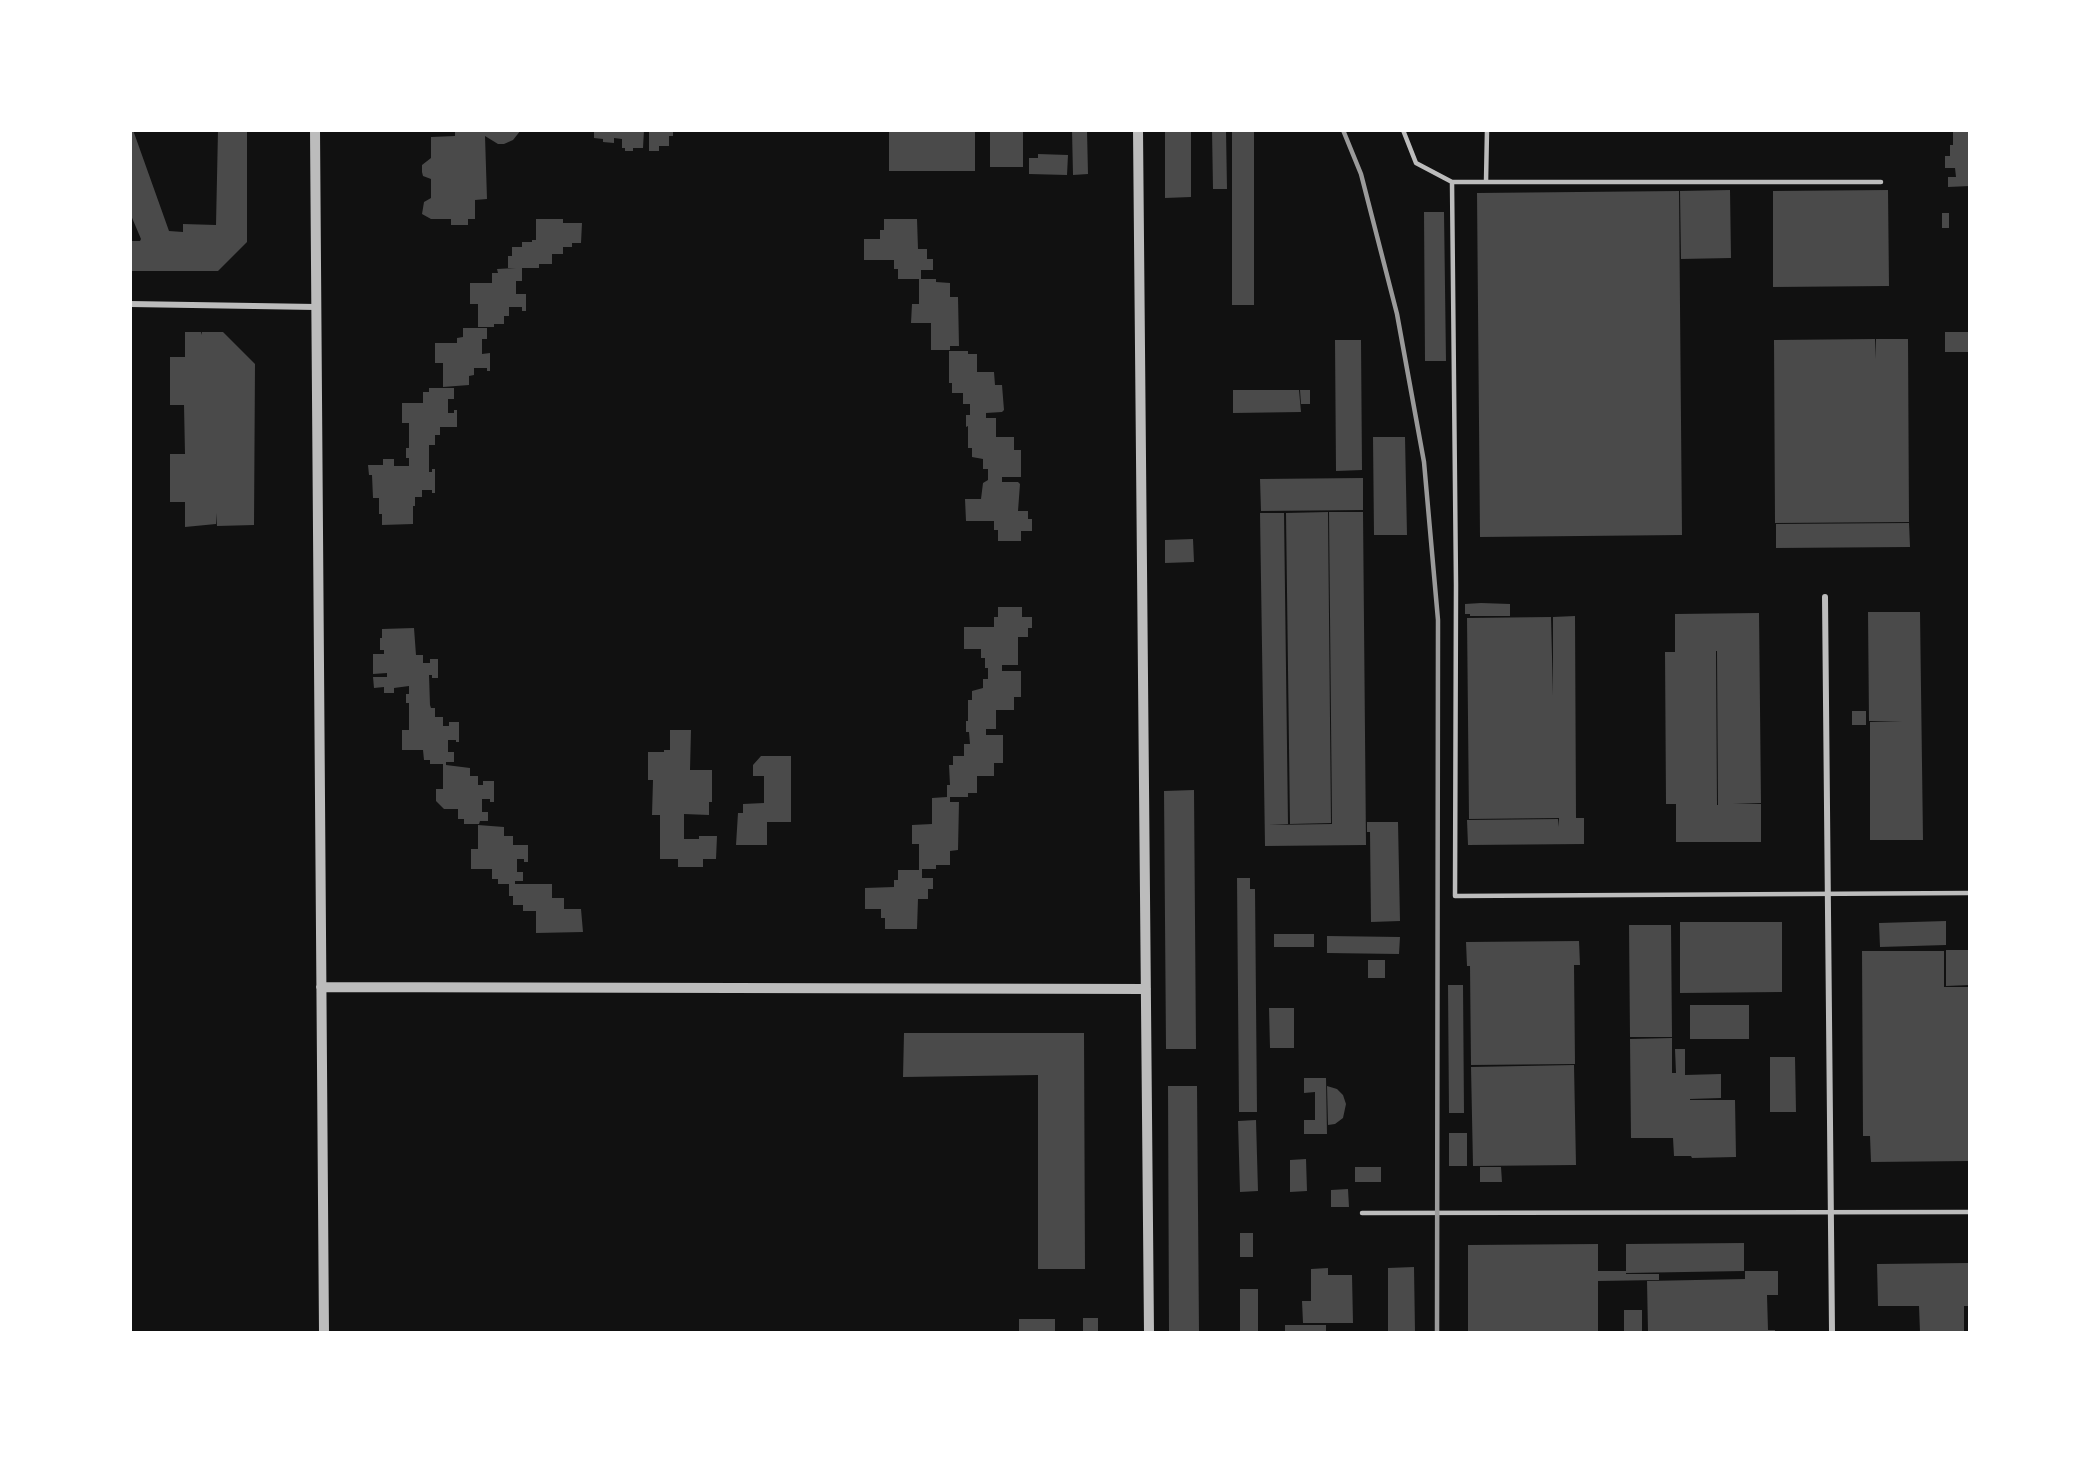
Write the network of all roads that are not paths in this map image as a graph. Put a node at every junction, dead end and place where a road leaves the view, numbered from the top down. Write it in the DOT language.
graph roads {
  1 [pos="315,130"];
  2 [pos="1138,130"];
  3 [pos="1403,130"];
  4 [pos="1487,130"];
  5 [pos="1452,182"];
  6 [pos="1486,182"];
  7 [pos="1881,182"];
  8 [pos="130,304"];
  9 [pos="316,307"];
  10 [pos="1825,597"];
  11 [pos="1828,893"];
  12 [pos="1970,893"];
  13 [pos="321,987"];
  14 [pos="1146,990"];
  15 [pos="1830,1212"];
  16 [pos="1970,1212"];
  17 [pos="1362,1213"];
  18 [pos="324,1332"];
  19 [pos="1149,1332"];
  20 [pos="1832,1332"];
  1 -- 9 [label="street"];
  2 -- 14 [label="street"];
  3 -- 5 [label="lane"];
  4 -- 6 [label="lane"];
  5 -- 6 [label="lane"];
  5 -- 11 [label="lane"];
  6 -- 7 [label="lane"];
  8 -- 9 [label="street"];
  9 -- 13 [label="street"];
  10 -- 11 [label="street"];
  11 -- 12 [label="lane"];
  11 -- 15 [label="street"];
  13 -- 14 [label="street"];
  13 -- 18 [label="street"];
  14 -- 19 [label="street"];
  15 -- 16 [label="lane"];
  15 -- 17 [label="lane"];
  15 -- 20 [label="street"];
}
